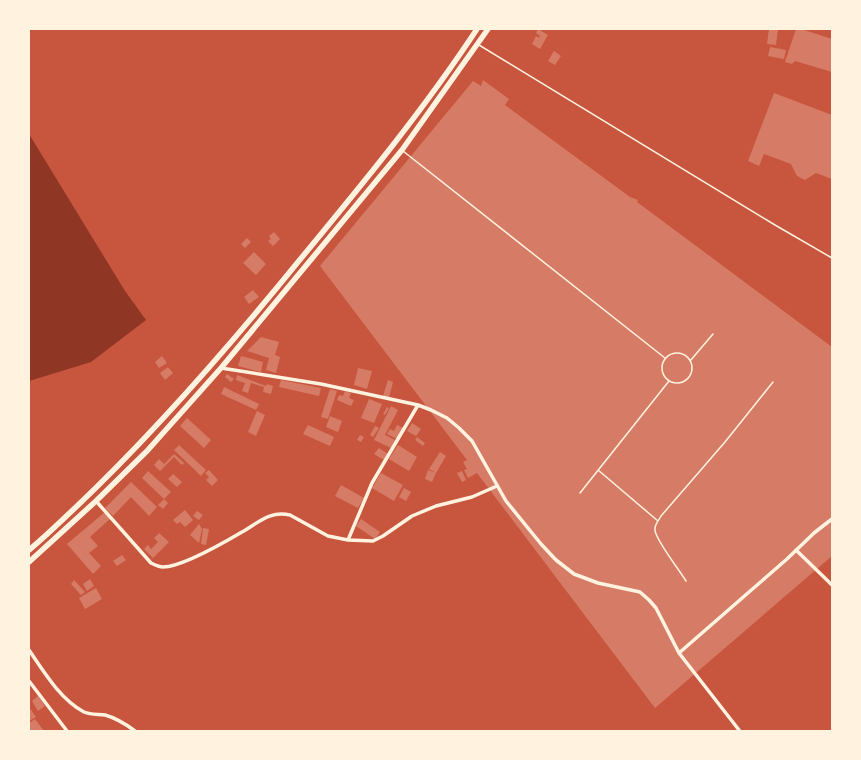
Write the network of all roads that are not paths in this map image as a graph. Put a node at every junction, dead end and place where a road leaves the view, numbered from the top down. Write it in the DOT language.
graph roads {
  1 [pos="477,29"];
  2 [pos="488,29"];
  3 [pos="478,44"];
  4 [pos="402,150"];
  5 [pos="832,258"];
  6 [pos="713,334"];
  7 [pos="665,358"];
  8 [pos="690,361"];
  9 [pos="209,366"];
  10 [pos="219,370"];
  11 [pos="669,381"];
  12 [pos="773,382"];
  13 [pos="418,405"];
  14 [pos="598,470"];
  15 [pos="497,486"];
  16 [pos="580,493"];
  17 [pos="96,501"];
  18 [pos="832,519"];
  19 [pos="658,521"];
  20 [pos="348,540"];
  21 [pos="29,550"];
  22 [pos="796,550"];
  23 [pos="29,562"];
  24 [pos="686,581"];
  25 [pos="832,585"];
  26 [pos="29,650"];
  27 [pos="679,653"];
  28 [pos="29,681"];
  29 [pos="739,730"];
  30 [pos="67,731"];
  31 [pos="135,731"];
  1 -- 9 [label="main road"];
  2 -- 3 [label="main road"];
  3 -- 4 [label="main road"];
  3 -- 5 [label="lane"];
  4 -- 7 [label="lane"];
  4 -- 10 [label="main road"];
  6 -- 8 [label="lane"];
  7 -- 8 [label="lane"];
  7 -- 11 [label="lane"];
  8 -- 11 [label="lane"];
  9 -- 10 [label="street"];
  9 -- 21 [label="main road"];
  10 -- 13 [label="street"];
  10 -- 17 [label="main road"];
  11 -- 14 [label="lane"];
  12 -- 19 [label="lane"];
  13 -- 15 [label="street"];
  13 -- 20 [label="street"];
  14 -- 16 [label="lane"];
  14 -- 19 [label="lane"];
  15 -- 20 [label="street"];
  15 -- 27 [label="street"];
  17 -- 20 [label="street"];
  17 -- 23 [label="main road"];
  18 -- 22 [label="street"];
  19 -- 24 [label="lane"];
  22 -- 25 [label="street"];
  22 -- 27 [label="street"];
  26 -- 31 [label="street"];
  27 -- 29 [label="street"];
  28 -- 30 [label="street"];
}
